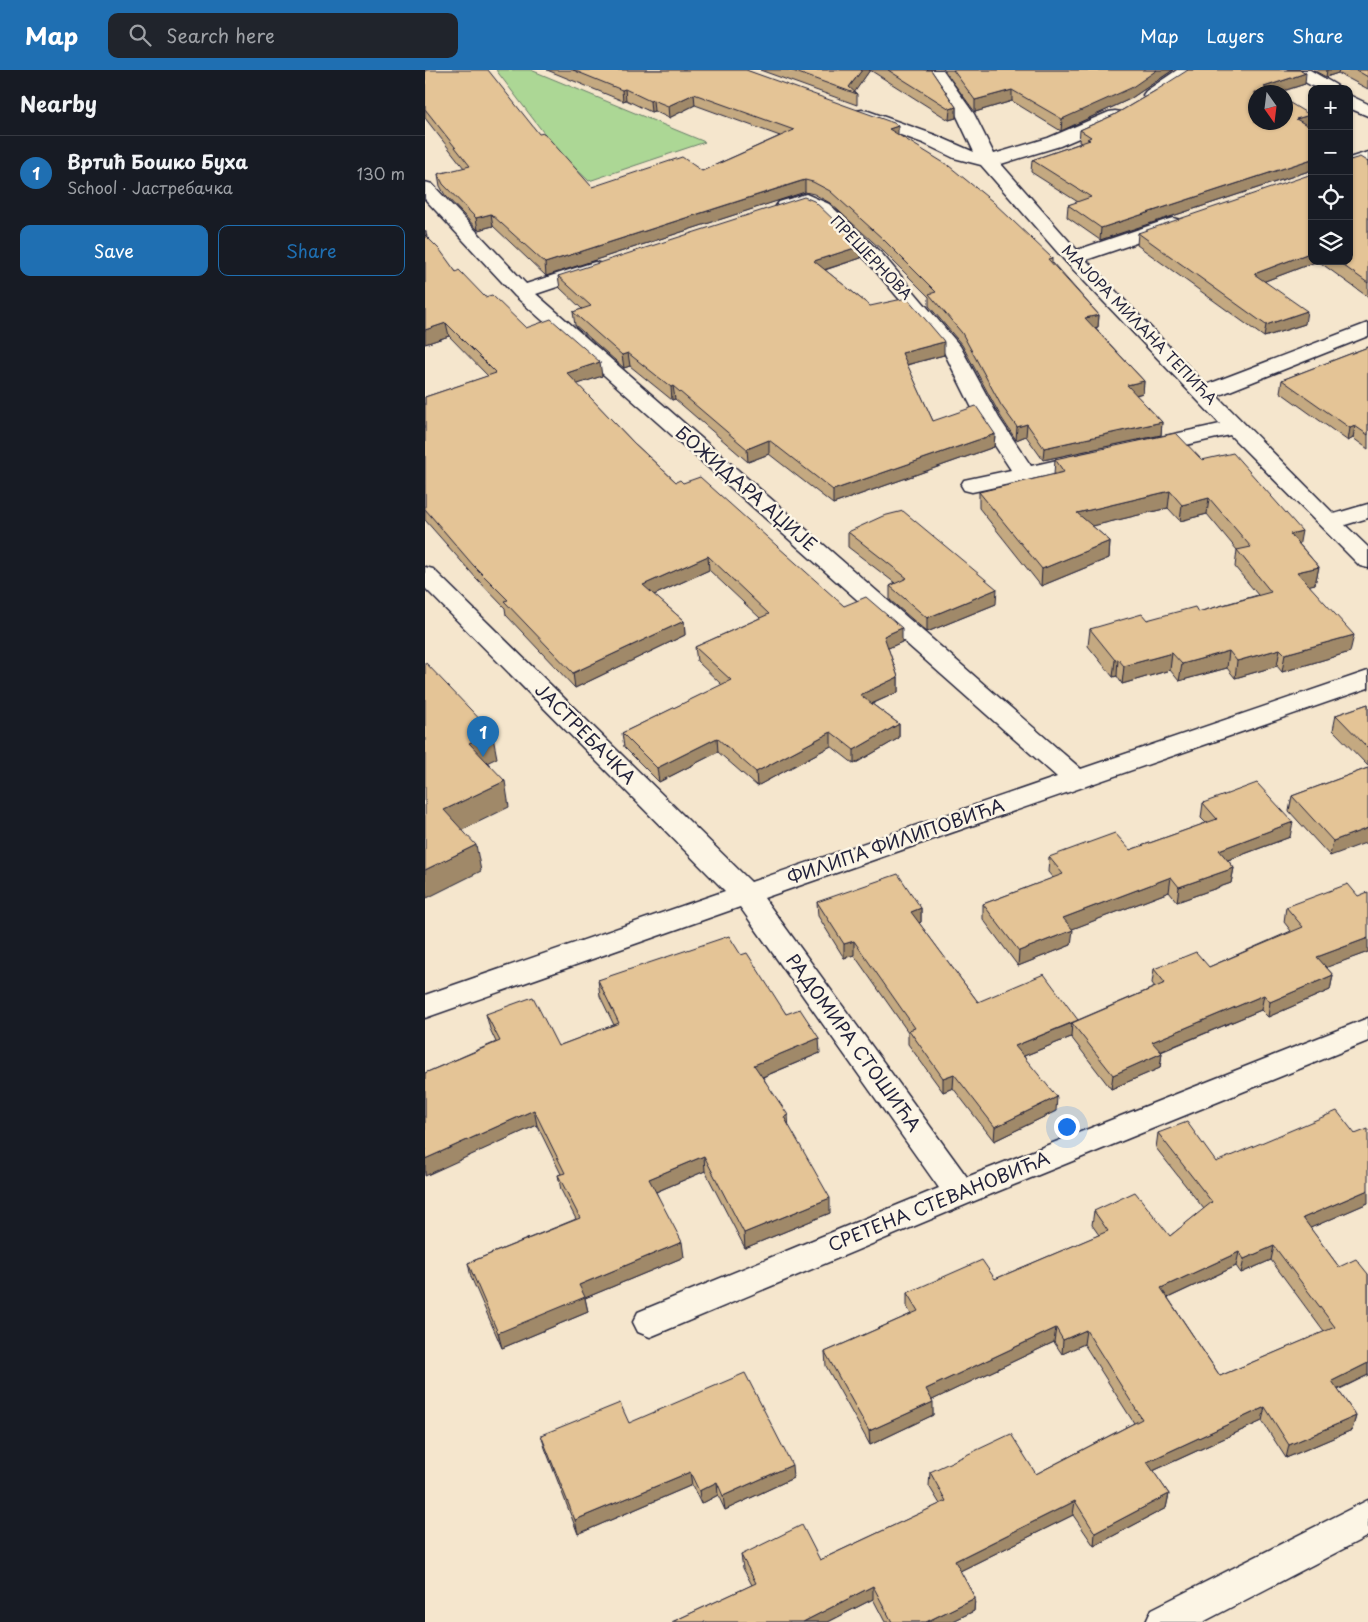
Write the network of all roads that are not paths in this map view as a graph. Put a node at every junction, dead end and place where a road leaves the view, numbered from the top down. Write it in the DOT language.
graph roads {
  1 [pos="934,70"];
  2 [pos="1188,70"];
  3 [pos="1297,70"];
  4 [pos="1324,85"];
  5 [pos="1353,102"];
  6 [pos="845,109"];
  7 [pos="1368,111"];
  8 [pos="1368,158"];
  9 [pos="988,161"];
  10 [pos="1353,163"];
  11 [pos="425,188"];
  12 [pos="768,212"];
  13 [pos="1192,217"];
  14 [pos="1073,258"];
  15 [pos="617,261"];
  16 [pos="522,292"];
  17 [pos="1368,329"];
  18 [pos="1204,392"];
  19 [pos="1235,427"];
  20 [pos="1025,474"];
  21 [pos="972,485"];
  22 [pos="1368,511"];
  23 [pos="1330,522"];
  24 [pos="1368,561"];
  25 [pos="425,574"];
  26 [pos="1368,679"];
  27 [pos="1077,780"];
  28 [pos="746,894"];
  29 [pos="425,1007"];
  30 [pos="1368,1029"];
  31 [pos="961,1193"];
  32 [pos="650,1322"];
  33 [pos="1368,1517"];
  34 [pos="1165,1622"];
  1 -- 9 [label="street, МАЈОРА МИЛАНА ТЕПИЋА"];
  2 -- 9 [label="street"];
  3 -- 4 [label="street"];
  5 -- 7 [label="street"];
  6 -- 9 [label="street"];
  8 -- 10 [label="street"];
  9 -- 14 [label="street, МАЈОРА МИЛАНА ТЕПИЋА"];
  11 -- 16 [label="street, БОЖИДАРА АЏИЈЕ"];
  12 -- 20 [label="street, ПРЕШЕРНОВА"];
  13 -- 14 [label="street"];
  14 -- 18 [label="street, МАЈОРА МИЛАНА ТЕПИЋА"];
  15 -- 16 [label="street"];
  16 -- 27 [label="street, БОЖИДАРА АЏИЈЕ"];
  17 -- 18 [label="street"];
  18 -- 19 [label="street, МАЈОРА МИЛАНА ТЕПИЋА"];
  19 -- 20 [label="street"];
  19 -- 23 [label="street, МАЈОРА МИЛАНА ТЕПИЋА"];
  20 -- 21 [label="street"];
  22 -- 23 [label="street"];
  23 -- 24 [label="street, МАЈОРА МИЛАНА ТЕПИЋА"];
  25 -- 28 [label="street, ЈАСТРЕБАЧКА"];
  26 -- 27 [label="street, ФИЛИПА ФИЛИПОВИЋА"];
  27 -- 28 [label="street, ФИЛИПА ФИЛИПОВИЋА"];
  28 -- 29 [label="street, ФИЛИПА ФИЛИПОВИЋА"];
  28 -- 31 [label="street, РАДОМИРА СТОШИЋА"];
  30 -- 31 [label="street, СРЕТЕНА СТЕВАНОВИЋА"];
  31 -- 32 [label="street, СРЕТЕНА СТЕВАНОВИЋА"];
  33 -- 34 [label="street"];
}
